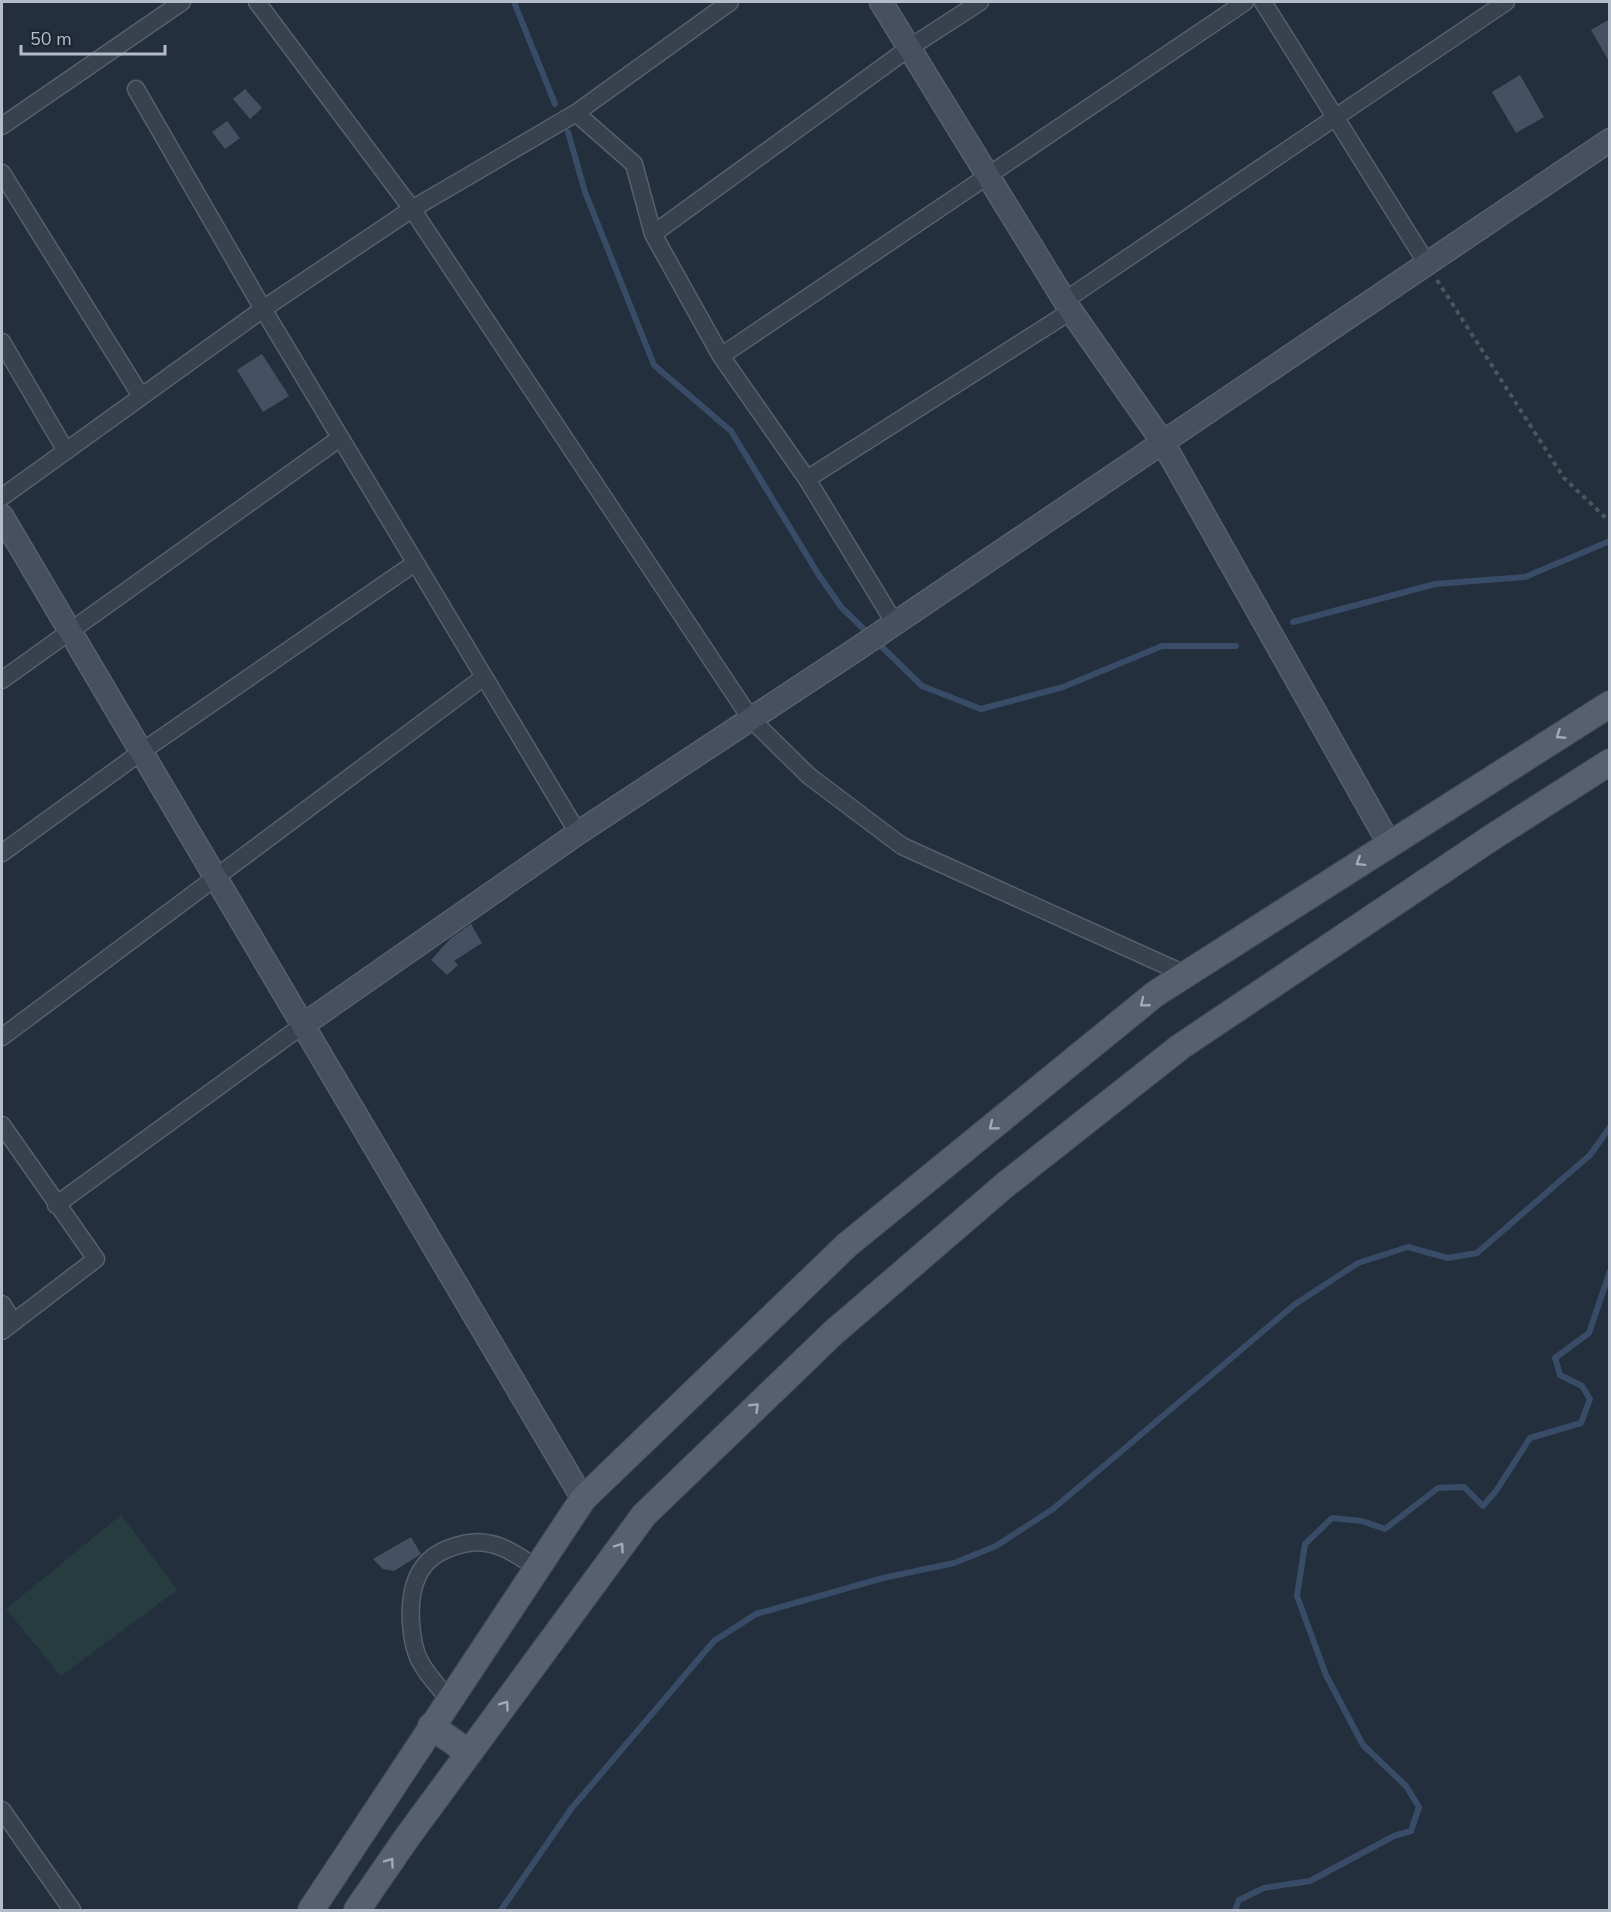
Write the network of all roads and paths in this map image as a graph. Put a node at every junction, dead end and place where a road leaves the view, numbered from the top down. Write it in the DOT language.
graph roads {
  1 [pos="182,2"];
  2 [pos="257,2"];
  3 [pos="730,2"];
  4 [pos="881,2"];
  5 [pos="980,2"];
  6 [pos="1245,2"];
  7 [pos="1263,2"];
  8 [pos="1506,2"];
  9 [pos="909,48"];
  10 [pos="136,89"];
  11 [pos="576,113"];
  12 [pos="1335,117"];
  13 [pos="2,126"];
  14 [pos="1610,140"];
  15 [pos="2,173"];
  16 [pos="988,175"];
  17 [pos="412,209"];
  18 [pos="653,234"];
  19 [pos="1425,262"];
  20 [pos="1068,306"];
  21 [pos="263,309"];
  22 [pos="2,342"];
  23 [pos="721,356"];
  24 [pos="141,396"];
  25 [pos="340,438"];
  26 [pos="1162,441"];
  27 [pos="66,451"];
  28 [pos="807,479"];
  29 [pos="2,497"];
  30 [pos="2,516"];
  31 [pos="1610,522"];
  32 [pos="415,563"];
  33 [pos="889,626"];
  34 [pos="69,630"];
  35 [pos="484,677"];
  36 [pos="2,680"];
  37 [pos="1610,704"];
  38 [pos="751,718"];
  39 [pos="141,752"];
  40 [pos="1610,762"];
  41 [pos="578,833"];
  42 [pos="1390,845"];
  43 [pos="2,853"];
  44 [pos="214,876"];
  45 [pos="1187,975"];
  46 [pos="303,1026"];
  47 [pos="2,1037"];
  48 [pos="2,1125"];
  49 [pos="56,1204"];
  50 [pos="2,1304"];
  51 [pos="7,1326"];
  52 [pos="583,1499"];
  53 [pos="536,1567"];
  54 [pos="449,1700"];
  55 [pos="431,1726"];
  56 [pos="469,1753"];
  57 [pos="2,1810"];
  58 [pos="72,1911"];
  59 [pos="311,1911"];
  60 [pos="357,1911"];
  1 -- 13 [label="street"];
  2 -- 17 [label="street"];
  3 -- 11 [label="street"];
  4 -- 9 [label="street"];
  5 -- 9 [label="street"];
  6 -- 16 [label="street"];
  7 -- 12 [label="street"];
  8 -- 12 [label="street"];
  9 -- 16 [label="street"];
  9 -- 18 [label="street"];
  10 -- 21 [label="street"];
  11 -- 17 [label="street"];
  11 -- 18 [label="street"];
  12 -- 19 [label="street"];
  12 -- 20 [label="street"];
  14 -- 19 [label="street"];
  15 -- 24 [label="street"];
  16 -- 20 [label="street"];
  16 -- 23 [label="street"];
  17 -- 21 [label="street"];
  17 -- 38 [label="street"];
  18 -- 23 [label="street"];
  19 -- 26 [label="street"];
  19 -- 31 [label="path"];
  20 -- 26 [label="street"];
  20 -- 28 [label="street"];
  21 -- 24 [label="street"];
  21 -- 25 [label="street"];
  22 -- 27 [label="street"];
  23 -- 28 [label="street"];
  24 -- 27 [label="street"];
  25 -- 32 [label="street"];
  25 -- 34 [label="street"];
  26 -- 33 [label="street"];
  26 -- 42 [label="street"];
  27 -- 29 [label="street"];
  28 -- 33 [label="street"];
  30 -- 34 [label="street"];
  32 -- 35 [label="street"];
  32 -- 39 [label="street"];
  33 -- 38 [label="street"];
  34 -- 36 [label="street"];
  34 -- 39 [label="street"];
  35 -- 41 [label="street"];
  35 -- 44 [label="street"];
  37 -- 42 [label="main road, one-way"];
  38 -- 41 [label="street"];
  38 -- 45 [label="street"];
  39 -- 43 [label="street"];
  39 -- 44 [label="street"];
  56 -- 40 [label="main road, one-way"];
  41 -- 46 [label="street"];
  42 -- 45 [label="main road, one-way"];
  44 -- 46 [label="street"];
  44 -- 47 [label="street"];
  45 -- 52 [label="main road, one-way"];
  46 -- 49 [label="street"];
  46 -- 52 [label="street"];
  48 -- 49 [label="street"];
  49 -- 51 [label="street"];
  50 -- 51 [label="street"];
  52 -- 53 [label="main road"];
  53 -- 54 [label="main road"];
  53 -- 54 [label="street"];
  54 -- 55 [label="main road"];
  55 -- 56 [label="main road"];
  55 -- 59 [label="main road"];
  60 -- 56 [label="main road, one-way"];
  57 -- 58 [label="street"];
}
